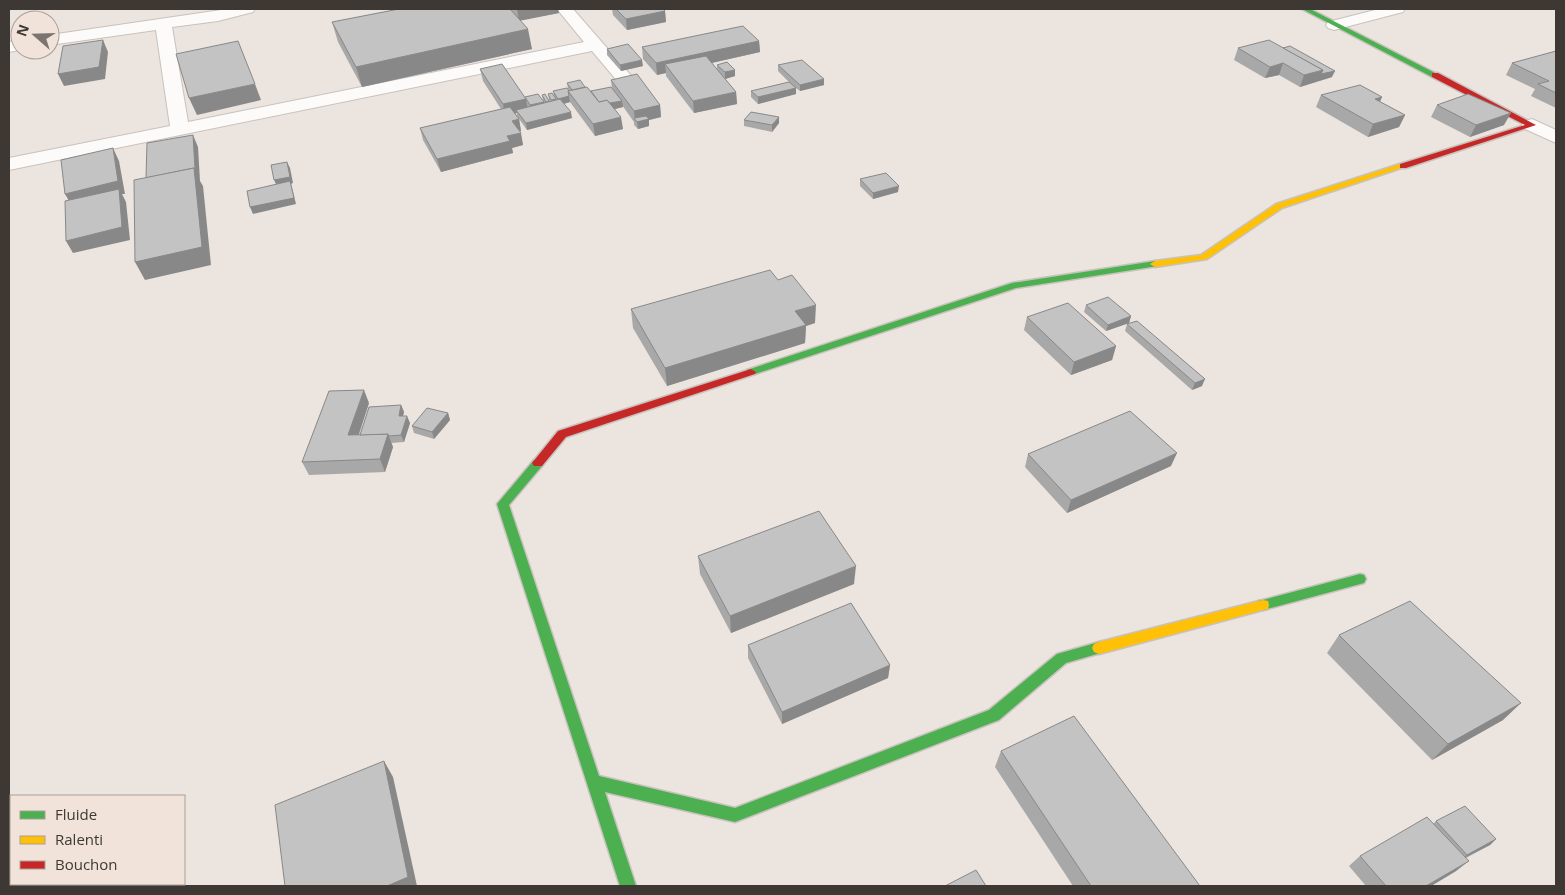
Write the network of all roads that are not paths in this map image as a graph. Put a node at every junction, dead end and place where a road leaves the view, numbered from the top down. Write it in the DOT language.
graph roads {
  1 [pos="247,9"];
  2 [pos="565,9"];
  3 [pos="1305,9"];
  4 [pos="1397,9"];
  5 [pos="163,23"];
  6 [pos="1334,25"];
  7 [pos="60,38"];
  8 [pos="596,45"];
  9 [pos="625,79"];
  10 [pos="1532,125"];
  11 [pos="180,130"];
  12 [pos="1556,137"];
  13 [pos="9,164"];
  14 [pos="1360,579"];
  15 [pos="594,782"];
  16 [pos="628,886"];
  1 -- 5 [label="street"];
  2 -- 8 [label="street"];
  3 -- 6 [label="street"];
  4 -- 6 [label="street"];
  5 -- 7 [label="street"];
  5 -- 11 [label="street"];
  6 -- 10 [label="street"];
  8 -- 9 [label="street"];
  8 -- 11 [label="street"];
  10 -- 12 [label="street"];
  10 -- 15 [label="street"];
  11 -- 13 [label="street"];
  14 -- 15 [label="street"];
  15 -- 16 [label="street"];
}
